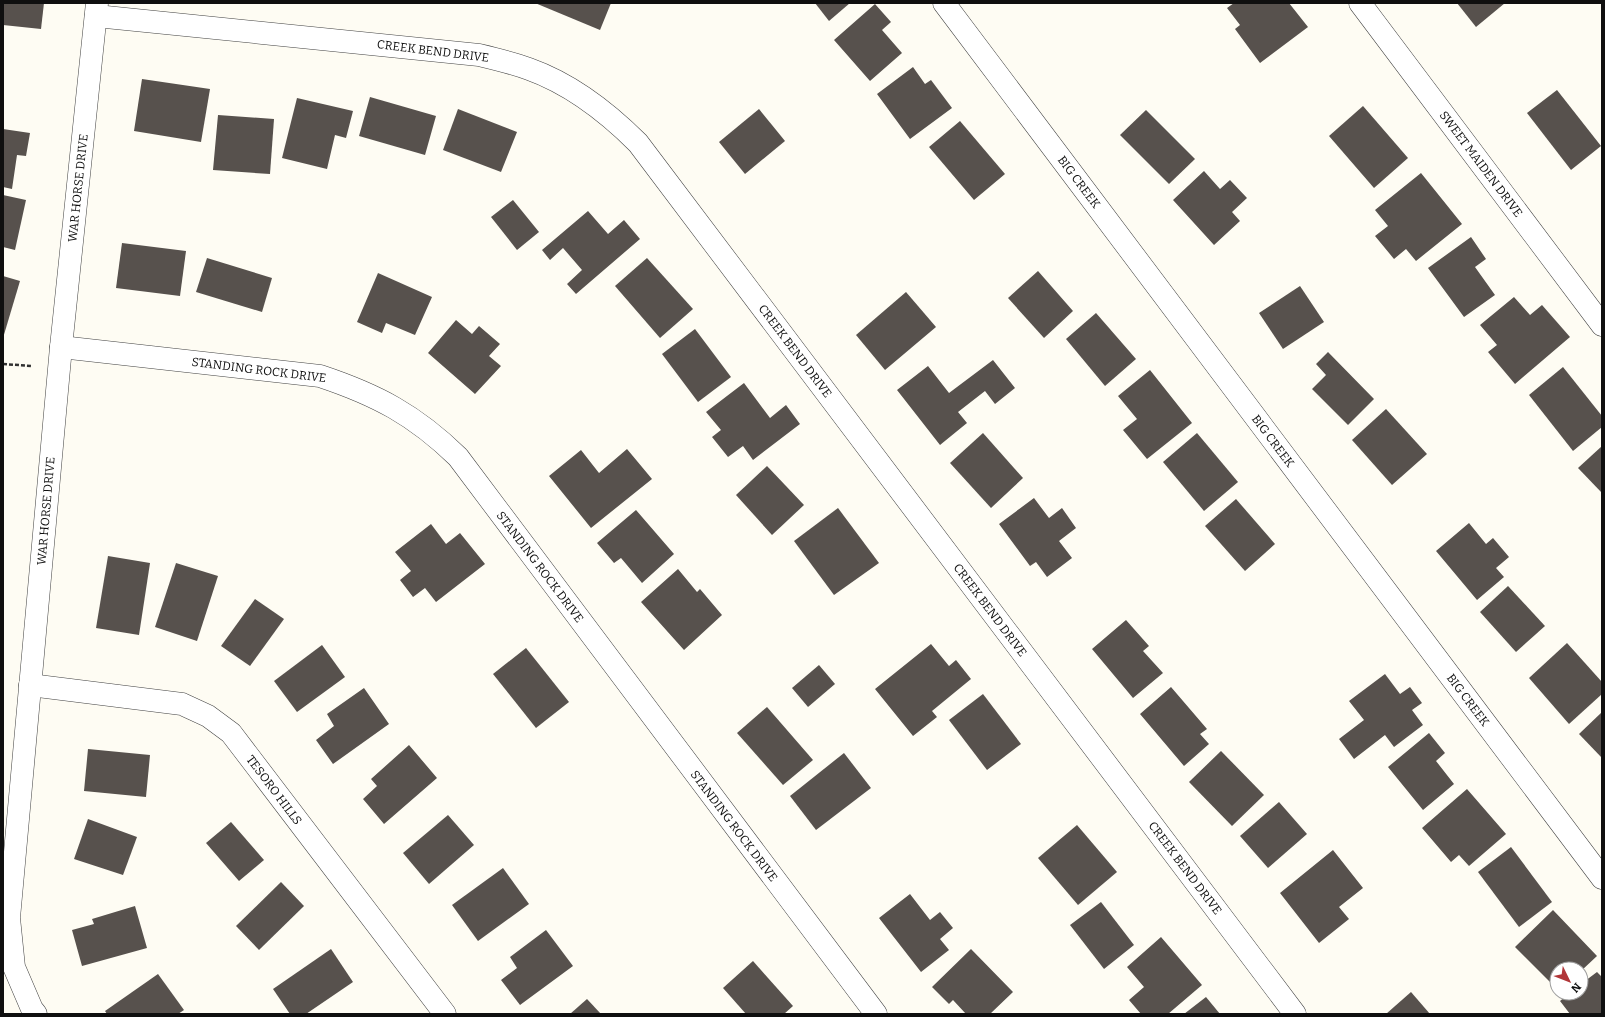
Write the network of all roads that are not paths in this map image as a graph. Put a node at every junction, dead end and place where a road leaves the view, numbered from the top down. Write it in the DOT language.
graph roads {
  1 [pos="944,3"];
  2 [pos="1360,3"];
  3 [pos="97,10"];
  4 [pos="1602,325"];
  5 [pos="60,348"];
  6 [pos="30,686"];
  7 [pos="1602,878"];
  8 [pos="36,1014"];
  9 [pos="445,1014"];
  10 [pos="876,1014"];
  11 [pos="1295,1014"];
  1 -- 7 [label="street, BIG CREEK"];
  2 -- 4 [label="street, SWEET MAIDEN DRIVE"];
  3 -- 5 [label="street, WAR HORSE DRIVE"];
  3 -- 11 [label="street, CREEK BEND DRIVE"];
  5 -- 6 [label="street, WAR HORSE DRIVE"];
  5 -- 10 [label="street, STANDING ROCK DRIVE"];
  6 -- 8 [label="street, WAR HORSE DRIVE"];
  6 -- 9 [label="street, TESORO HILLS"];
}
